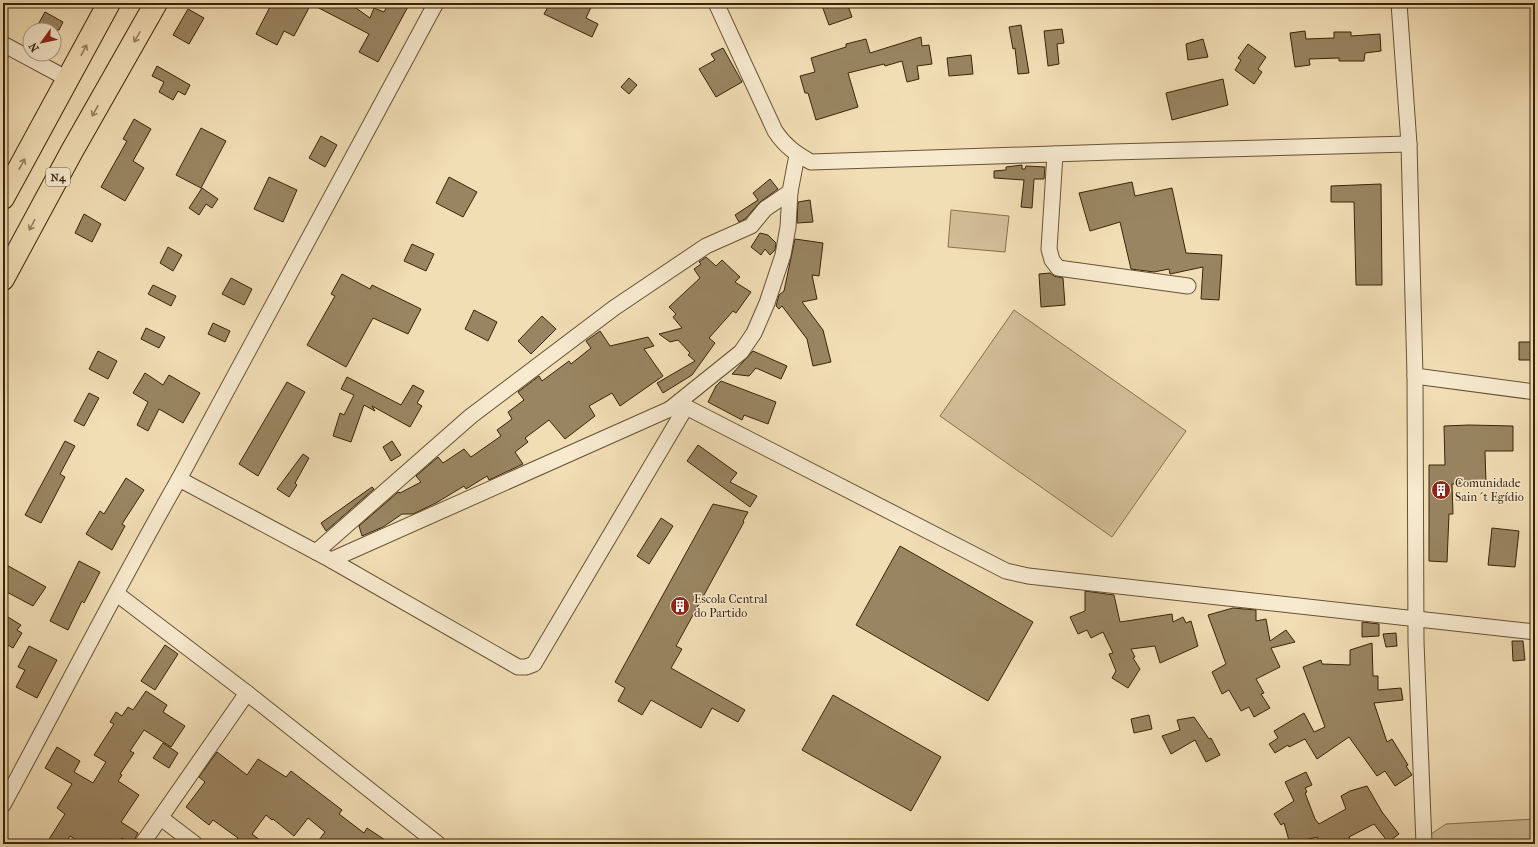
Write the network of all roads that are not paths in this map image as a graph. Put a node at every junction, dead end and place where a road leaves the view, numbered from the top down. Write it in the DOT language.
graph roads {
  1 [pos="109,3"];
  2 [pos="156,3"];
  3 [pos="436,3"];
  4 [pos="716,3"];
  5 [pos="1399,3"];
  6 [pos="3,44"];
  7 [pos="68,79"];
  8 [pos="1409,144"];
  9 [pos="1055,154"];
  10 [pos="797,155"];
  11 [pos="790,192"];
  12 [pos="3,198"];
  13 [pos="3,279"];
  14 [pos="1188,286"];
  15 [pos="1415,376"];
  16 [pos="1535,392"];
  17 [pos="686,407"];
  18 [pos="670,409"];
  19 [pos="180,480"];
  20 [pos="316,552"];
  21 [pos="331,560"];
  22 [pos="117,594"];
  23 [pos="1416,618"];
  24 [pos="1535,632"];
  25 [pos="247,693"];
  26 [pos="3,805"];
  27 [pos="161,818"];
  28 [pos="142,844"];
  29 [pos="195,844"];
  30 [pos="438,844"];
  31 [pos="1424,844"];
  7 -- 1 [label="highway, one-way"];
  2 -- 13 [label="highway, N4, one-way"];
  3 -- 19 [label="street"];
  4 -- 10 [label="street"];
  5 -- 8 [label="street"];
  6 -- 7 [label="street"];
  12 -- 7 [label="highway, one-way"];
  8 -- 9 [label="street"];
  8 -- 15 [label="street"];
  9 -- 10 [label="street"];
  9 -- 14 [label="street"];
  10 -- 11 [label="street"];
  11 -- 18 [label="street"];
  11 -- 20 [label="street"];
  15 -- 16 [label="street"];
  15 -- 23 [label="street"];
  17 -- 18 [label="street"];
  17 -- 21 [label="street"];
  17 -- 23 [label="street"];
  18 -- 21 [label="street"];
  19 -- 20 [label="street"];
  19 -- 22 [label="street"];
  20 -- 21 [label="street"];
  22 -- 25 [label="street"];
  22 -- 26 [label="street"];
  23 -- 24 [label="street"];
  23 -- 31 [label="street"];
  25 -- 27 [label="street"];
  25 -- 30 [label="street"];
  27 -- 28 [label="street"];
  27 -- 29 [label="street"];
}
